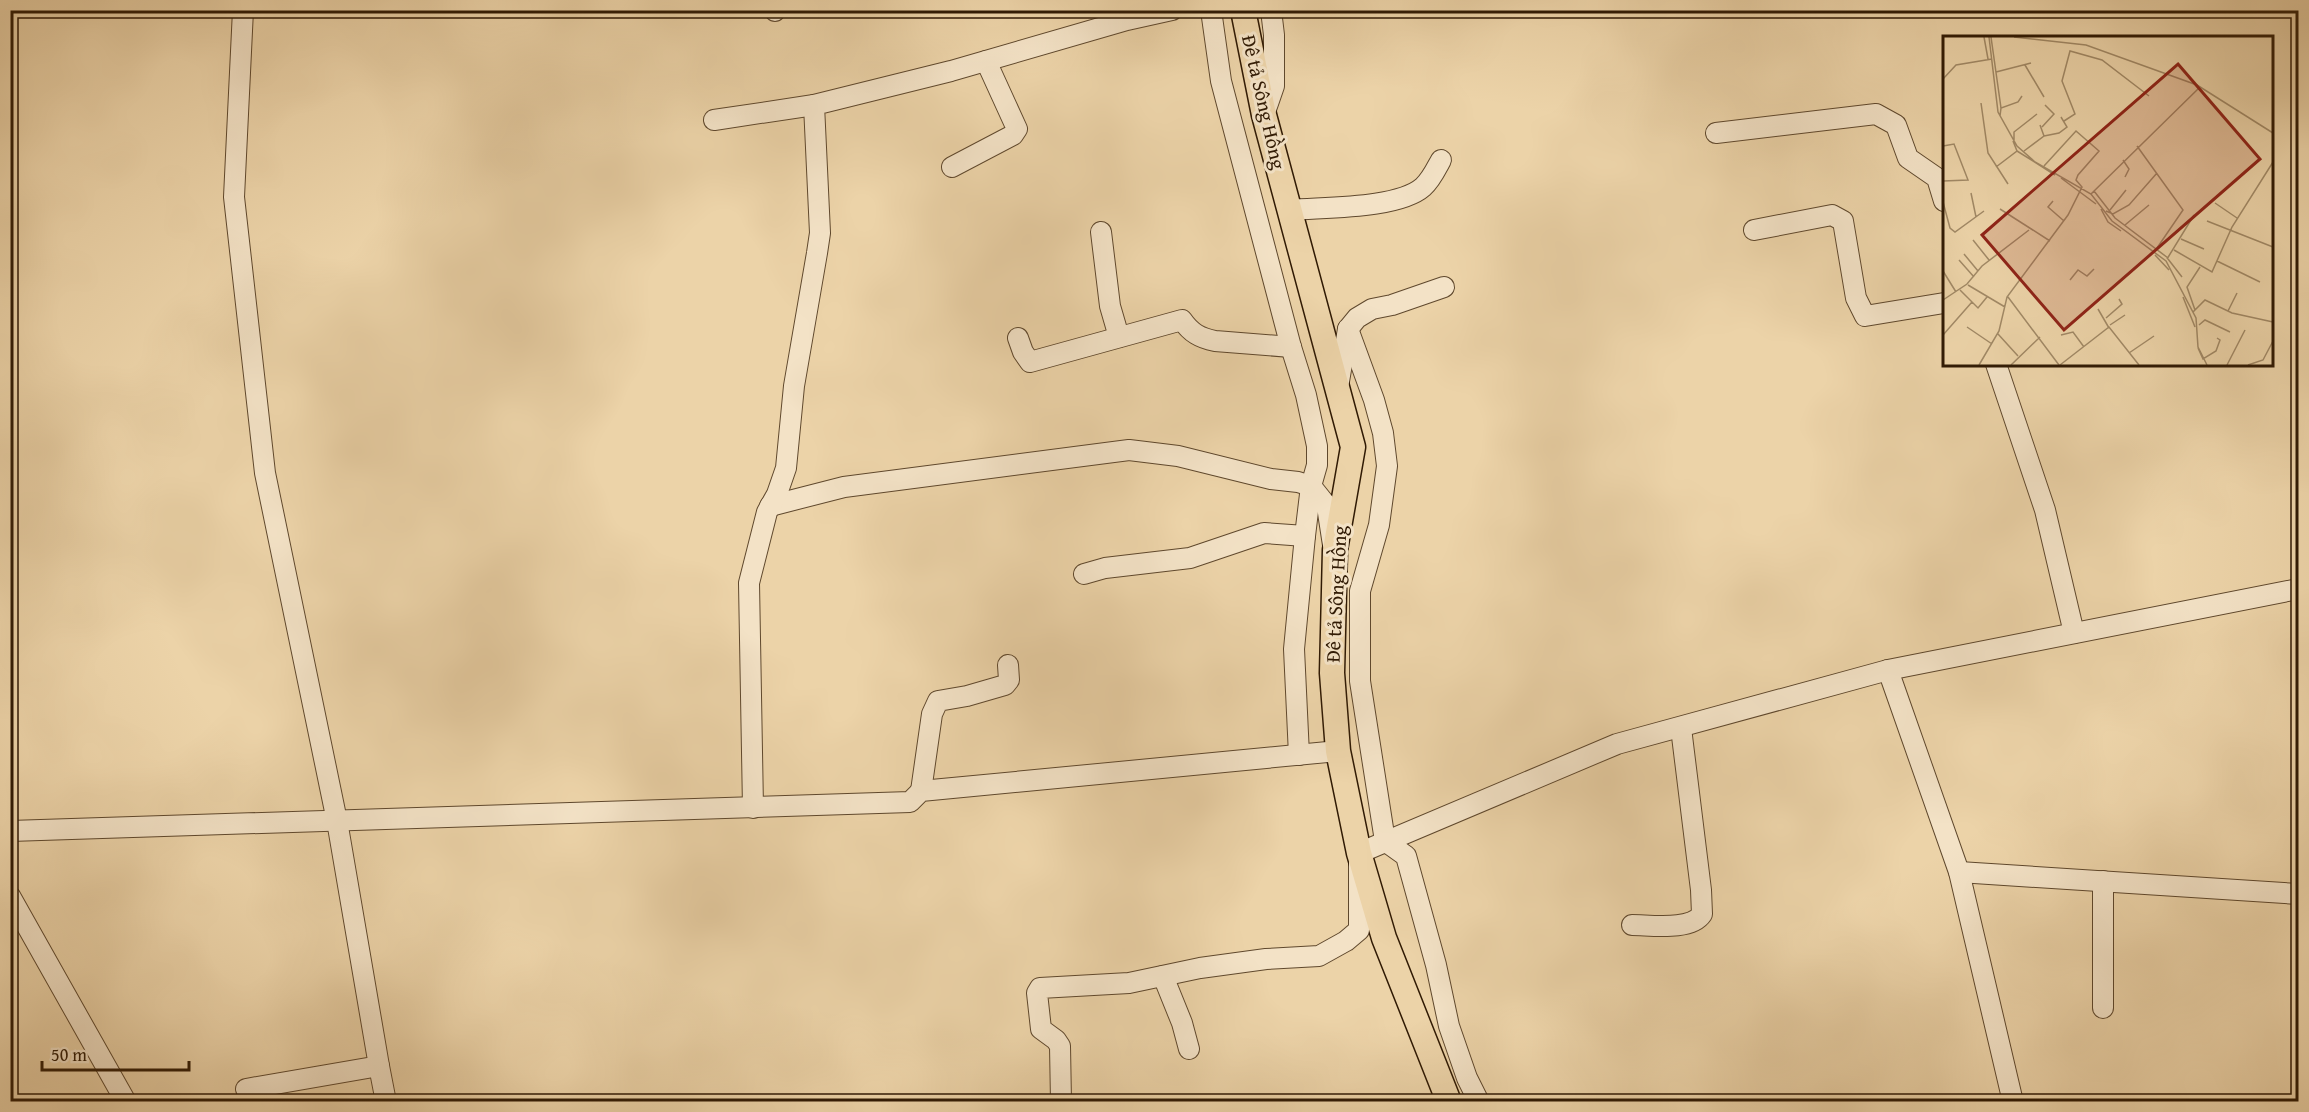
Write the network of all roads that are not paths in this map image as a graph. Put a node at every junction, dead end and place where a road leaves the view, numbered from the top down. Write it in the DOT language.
graph roads {
  1 [pos="243,10"];
  2 [pos="1172,10"];
  3 [pos="1211,10"];
  4 [pos="1243,10"];
  5 [pos="1271,10"];
  6 [pos="986,62"];
  7 [pos="814,105"];
  8 [pos="1264,115"];
  9 [pos="714,120"];
  10 [pos="1716,133"];
  11 [pos="1441,160"];
  12 [pos="952,167"];
  13 [pos="1943,198"];
  14 [pos="1291,210"];
  15 [pos="1754,230"];
  16 [pos="1101,232"];
  17 [pos="1444,287"];
  18 [pos="1943,303"];
  19 [pos="1348,329"];
  20 [pos="1119,337"];
  21 [pos="1018,338"];
  22 [pos="1291,347"];
  23 [pos="1997,366"];
  24 [pos="1338,389"];
  25 [pos="1311,486"];
  26 [pos="770,506"];
  27 [pos="1305,536"];
  28 [pos="1335,550"];
  29 [pos="1084,574"];
  30 [pos="2298,589"];
  31 [pos="1360,591"];
  32 [pos="2074,633"];
  33 [pos="1332,638"];
  34 [pos="1008,665"];
  35 [pos="1888,670"];
  36 [pos="1681,728"];
  37 [pos="1338,751"];
  38 [pos="1299,755"];
  39 [pos="921,791"];
  40 [pos="753,808"];
  41 [pos="337,821"];
  42 [pos="10,831"];
  43 [pos="1385,841"];
  44 [pos="1359,853"];
  45 [pos="1959,872"];
  46 [pos="2103,881"];
  47 [pos="2298,894"];
  48 [pos="10,896"];
  49 [pos="1632,925"];
  50 [pos="1163,976"];
  51 [pos="2103,1008"];
  52 [pos="1189,1049"];
  53 [pos="379,1066"];
  54 [pos="246,1089"];
  55 [pos="126,1101"];
  56 [pos="386,1101"];
  57 [pos="1061,1101"];
  58 [pos="1449,1101"];
  59 [pos="1479,1101"];
  60 [pos="2013,1101"];
  1 -- 41 [label="street"];
  2 -- 6 [label="street"];
  3 -- 22 [label="street"];
  4 -- 8 [label="main road, Đê tả Sông Hồng"];
  5 -- 8 [label="street"];
  6 -- 7 [label="street"];
  6 -- 12 [label="street"];
  7 -- 9 [label="street"];
  7 -- 26 [label="street"];
  8 -- 14 [label="main road, Đê tả Sông Hồng"];
  10 -- 13 [label="street"];
  11 -- 14 [label="street"];
  14 -- 24 [label="main road, Đê tả Sông Hồng"];
  15 -- 18 [label="street"];
  16 -- 20 [label="street"];
  17 -- 19 [label="street"];
  19 -- 24 [label="street"];
  19 -- 31 [label="street"];
  20 -- 21 [label="street"];
  20 -- 22 [label="street"];
  22 -- 25 [label="street"];
  23 -- 32 [label="street"];
  24 -- 28 [label="main road, Đê tả Sông Hồng"];
  25 -- 26 [label="street"];
  25 -- 27 [label="street"];
  25 -- 28 [label="street"];
  26 -- 40 [label="street"];
  27 -- 29 [label="street"];
  27 -- 38 [label="street"];
  28 -- 33 [label="main road, Đê tả Sông Hồng"];
  30 -- 32 [label="street"];
  31 -- 33 [label="street"];
  31 -- 43 [label="street"];
  32 -- 35 [label="street"];
  33 -- 37 [label="main road, Đê tả Sông Hồng"];
  34 -- 39 [label="street"];
  35 -- 36 [label="street"];
  35 -- 45 [label="street"];
  36 -- 43 [label="street"];
  36 -- 49 [label="street"];
  37 -- 38 [label="street"];
  37 -- 44 [label="main road, Đê tả Sông Hồng"];
  38 -- 39 [label="street"];
  39 -- 40 [label="street"];
  40 -- 41 [label="street"];
  41 -- 42 [label="street"];
  41 -- 53 [label="street"];
  43 -- 44 [label="street"];
  43 -- 59 [label="street"];
  44 -- 50 [label="street"];
  44 -- 58 [label="main road, Đê tả Sông Hồng"];
  45 -- 46 [label="street"];
  45 -- 60 [label="street"];
  46 -- 47 [label="street"];
  46 -- 51 [label="street"];
  48 -- 55 [label="street"];
  50 -- 52 [label="street"];
  50 -- 57 [label="street"];
  53 -- 54 [label="street"];
  53 -- 56 [label="street"];
}
